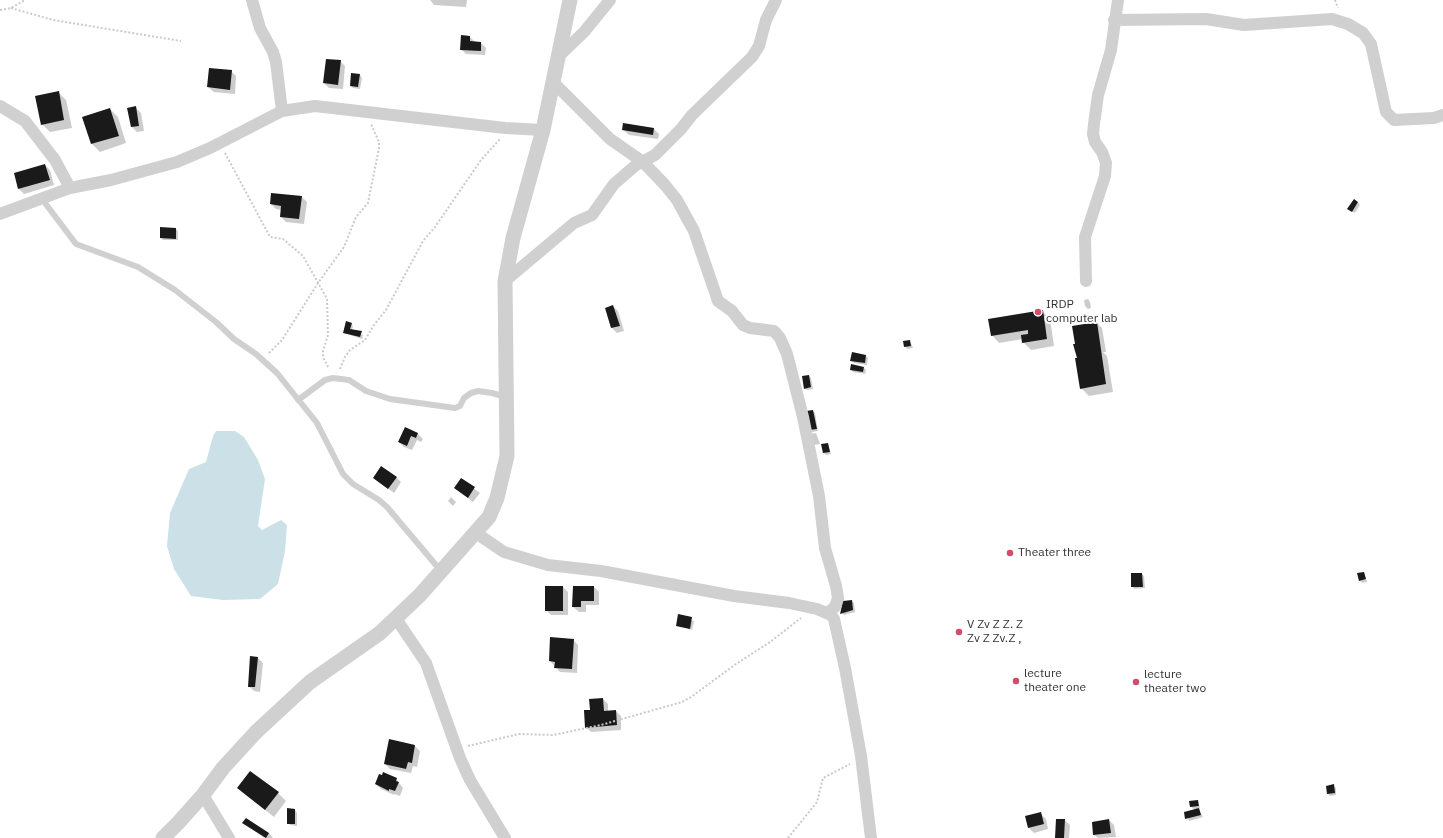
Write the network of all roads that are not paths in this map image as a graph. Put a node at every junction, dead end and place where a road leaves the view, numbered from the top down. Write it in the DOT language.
graph roads {
  1 [pos="252,0"];
  2 [pos="570,0"];
  3 [pos="610,0"];
  4 [pos="776,0"];
  5 [pos="1118,0"];
  6 [pos="1114,20"];
  7 [pos="559,56"];
  8 [pos="553,82"];
  9 [pos="0,106"];
  10 [pos="282,111"];
  11 [pos="1443,115"];
  12 [pos="544,130"];
  13 [pos="643,162"];
  14 [pos="70,188"];
  15 [pos="42,199"];
  16 [pos="0,214"];
  17 [pos="505,281"];
  18 [pos="1086,281"];
  19 [pos="506,397"];
  20 [pos="298,400"];
  21 [pos="476,533"];
  22 [pos="442,572"];
  23 [pos="822,611"];
  24 [pos="395,617"];
  25 [pos="203,795"];
  26 [pos="163,838"];
  27 [pos="228,838"];
  28 [pos="505,838"];
  29 [pos="871,838"];
  1 -- 10 [label="street"];
  2 -- 7 [label="street"];
  3 -- 7 [label="street"];
  4 -- 13 [label="street"];
  5 -- 6 [label="street"];
  6 -- 11 [label="street"];
  6 -- 18 [label="street"];
  7 -- 8 [label="street"];
  8 -- 12 [label="street"];
  8 -- 13 [label="street"];
  9 -- 14 [label="street"];
  10 -- 12 [label="street"];
  10 -- 14 [label="street"];
  12 -- 17 [label="street"];
  13 -- 17 [label="street"];
  13 -- 23 [label="street"];
  14 -- 15 [label="street"];
  15 -- 16 [label="street"];
  15 -- 20 [label="lane"];
  17 -- 19 [label="street"];
  19 -- 20 [label="lane"];
  19 -- 21 [label="street"];
  20 -- 22 [label="lane"];
  21 -- 22 [label="street"];
  21 -- 23 [label="street"];
  22 -- 24 [label="street"];
  23 -- 29 [label="street"];
  24 -- 25 [label="street"];
  24 -- 28 [label="street"];
  25 -- 26 [label="street"];
  25 -- 27 [label="street"];
}
